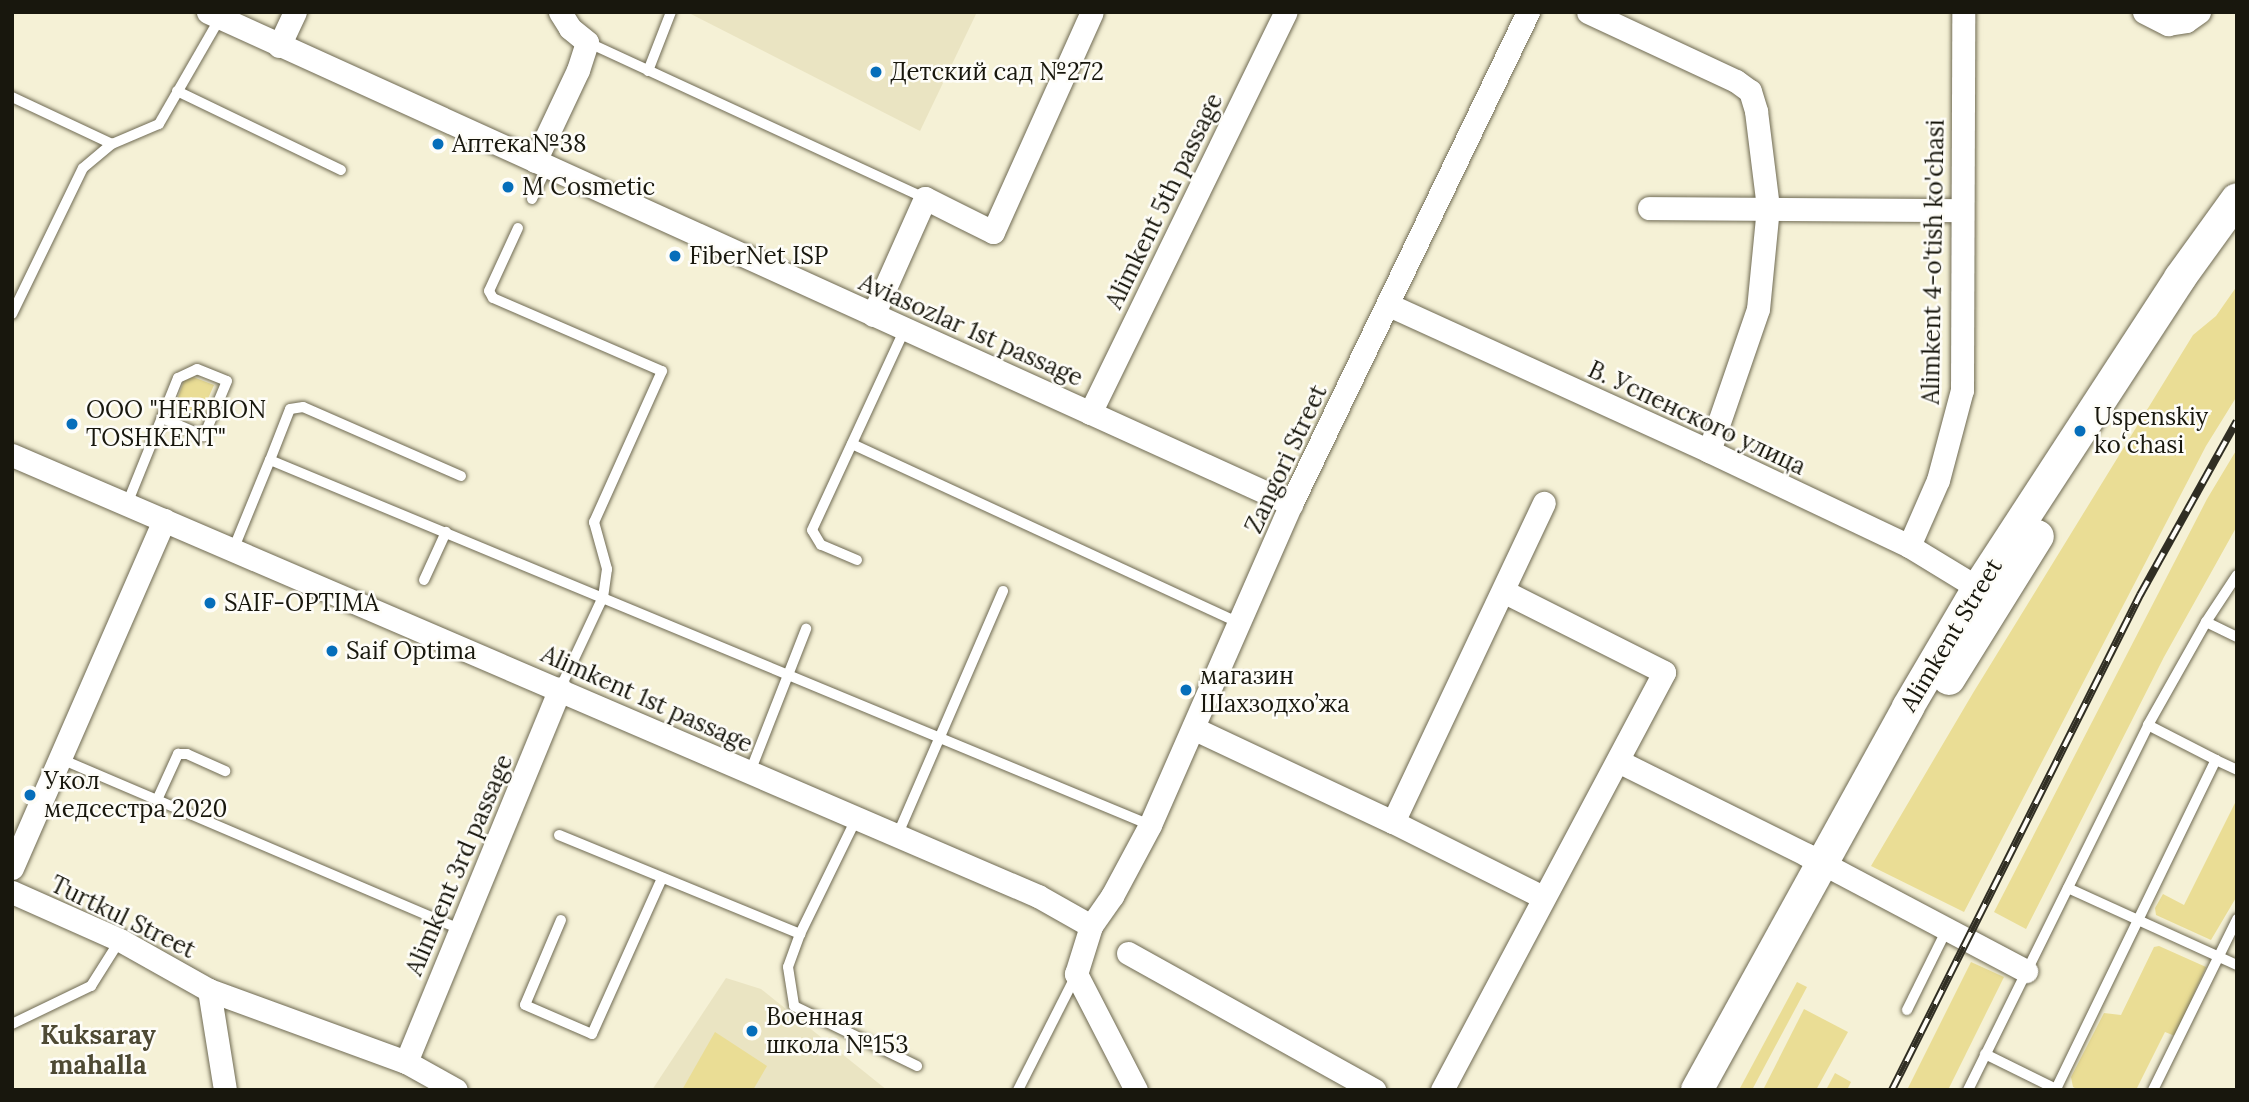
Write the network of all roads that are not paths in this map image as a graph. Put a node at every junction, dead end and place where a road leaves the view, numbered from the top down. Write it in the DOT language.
graph roads {
  1 [pos="295,12"];
  2 [pos="560,12"];
  3 [pos="671,12"];
  4 [pos="1092,12"];
  5 [pos="1286,12"];
  6 [pos="1528,12"];
  7 [pos="1588,12"];
  8 [pos="1963,12"];
  9 [pos="2144,12"];
  10 [pos="2199,12"];
  11 [pos="214,15"];
  12 [pos="587,42"];
  13 [pos="279,46"];
  14 [pos="648,71"];
  15 [pos="177,92"];
  16 [pos="12,97"];
  17 [pos="112,144"];
  18 [pos="541,164"];
  19 [pos="341,170"];
  20 [pos="925,198"];
  21 [pos="532,199"];
  22 [pos="2237,199"];
  23 [pos="1768,207"];
  24 [pos="1649,208"];
  25 [pos="1960,210"];
  26 [pos="518,229"];
  27 [pos="2237,234"];
  28 [pos="1389,305"];
  29 [pos="12,314"];
  30 [pos="873,315"];
  31 [pos="905,329"];
  32 [pos="1090,413"];
  33 [pos="162,418"];
  34 [pos="852,444"];
  35 [pos="1709,451"];
  36 [pos="270,460"];
  37 [pos="14,461"];
  38 [pos="461,476"];
  39 [pos="1545,503"];
  40 [pos="127,504"];
  41 [pos="1291,505"];
  42 [pos="164,520"];
  43 [pos="446,532"];
  44 [pos="1909,546"];
  45 [pos="233,550"];
  46 [pos="857,560"];
  47 [pos="2237,575"];
  48 [pos="424,580"];
  49 [pos="1978,589"];
  50 [pos="1003,591"];
  51 [pos="1503,591"];
  52 [pos="603,597"];
  53 [pos="2206,622"];
  54 [pos="1240,623"];
  55 [pos="806,629"];
  56 [pos="2237,637"];
  57 [pos="560,689"];
  58 [pos="2148,725"];
  59 [pos="1195,729"];
  60 [pos="940,737"];
  61 [pos="61,759"];
  62 [pos="2216,760"];
  63 [pos="1618,761"];
  64 [pos="2237,770"];
  65 [pos="225,771"];
  66 [pos="750,772"];
  67 [pos="158,800"];
  68 [pos="856,819"];
  69 [pos="1393,822"];
  70 [pos="1150,825"];
  71 [pos="558,835"];
  72 [pos="897,836"];
  73 [pos="1830,867"];
  74 [pos="12,868"];
  75 [pos="662,878"];
  76 [pos="2068,888"];
  77 [pos="12,892"];
  78 [pos="1544,897"];
  79 [pos="2237,919"];
  80 [pos="561,920"];
  81 [pos="2138,920"];
  82 [pos="1091,926"];
  83 [pos="460,929"];
  84 [pos="1946,931"];
  85 [pos="800,934"];
  86 [pos="120,940"];
  87 [pos="1128,953"];
  88 [pos="2218,957"];
  89 [pos="2237,965"];
  90 [pos="2026,971"];
  91 [pos="1076,974"];
  92 [pos="209,990"];
  93 [pos="1907,1010"];
  94 [pos="12,1024"];
  95 [pos="1985,1054"];
  96 [pos="406,1062"];
  97 [pos="917,1066"];
  98 [pos="2057,1089"];
  99 [pos="225,1090"];
  100 [pos="456,1090"];
  101 [pos="1018,1090"];
  102 [pos="1136,1090"];
  103 [pos="1374,1090"];
  104 [pos="1442,1090"];
  105 [pos="1697,1090"];
  106 [pos="1719,1090"];
  107 [pos="1968,1090"];
  108 [pos="2153,1090"];
  1 -- 13 [label="street"];
  2 -- 12 [label="street"];
  3 -- 14 [label="lane"];
  4 -- 20 [label="street"];
  5 -- 32 [label="street, Alimkent 5th passage"];
  6 -- 28 [label="street, Zangori Street"];
  7 -- 23 [label="street"];
  8 -- 25 [label="street, Alimkent 4-o'tish ko'chasi"];
  9 -- 10 [label="street"];
  11 -- 13 [label="street, Aviasozlar 1st passage"];
  11 -- 15 [label="lane"];
  12 -- 14 [label="lane"];
  12 -- 18 [label="street"];
  13 -- 18 [label="street, Aviasozlar 1st passage"];
  14 -- 20 [label="lane"];
  15 -- 17 [label="lane"];
  15 -- 19 [label="lane"];
  16 -- 17 [label="lane"];
  17 -- 29 [label="lane"];
  18 -- 21 [label="lane"];
  18 -- 30 [label="street, Aviasozlar 1st passage"];
  20 -- 30 [label="street"];
  22 -- 49 [label="main road, Alimkent Street"];
  23 -- 24 [label="street"];
  23 -- 25 [label="street"];
  23 -- 35 [label="street"];
  25 -- 44 [label="street, Alimkent 4-o'tish ko'chasi"];
  26 -- 52 [label="lane"];
  27 -- 73 [label="main road, Alimkent Street"];
  28 -- 35 [label="street, В. Успенского улица"];
  28 -- 41 [label="street, Zangori Street"];
  30 -- 31 [label="street, Aviasozlar 1st passage"];
  31 -- 32 [label="street, Aviasozlar 1st passage"];
  31 -- 34 [label="lane"];
  32 -- 41 [label="street, Aviasozlar 1st passage"];
  33 -- 33 [label="lane"];
  33 -- 40 [label="lane"];
  34 -- 46 [label="lane"];
  34 -- 54 [label="lane"];
  35 -- 44 [label="street, В. Успенского улица"];
  36 -- 38 [label="lane"];
  36 -- 43 [label="lane"];
  36 -- 45 [label="lane"];
  37 -- 40 [label="street, Alimkent 1st passage"];
  39 -- 51 [label="street"];
  40 -- 42 [label="street, Alimkent 1st passage"];
  41 -- 54 [label="street, Zangori Street"];
  42 -- 45 [label="street, Alimkent 1st passage"];
  42 -- 61 [label="street"];
  43 -- 48 [label="lane"];
  43 -- 52 [label="lane"];
  44 -- 49 [label="street, В. Успенского улица"];
  45 -- 57 [label="street, Alimkent 1st passage"];
  47 -- 53 [label="lane"];
  49 -- 73 [label="main road, Alimkent Street"];
  50 -- 60 [label="lane"];
  51 -- 63 [label="street"];
  51 -- 69 [label="street"];
  52 -- 57 [label="lane"];
  52 -- 60 [label="lane"];
  53 -- 56 [label="lane"];
  53 -- 58 [label="lane"];
  54 -- 59 [label="street, Zangori Street"];
  55 -- 66 [label="lane"];
  57 -- 66 [label="street, Alimkent 1st passage"];
  57 -- 83 [label="street, Alimkent 3rd passage"];
  58 -- 62 [label="lane"];
  58 -- 76 [label="lane"];
  59 -- 69 [label="street"];
  59 -- 70 [label="street, Zangori Street"];
  60 -- 70 [label="lane"];
  60 -- 72 [label="lane"];
  61 -- 67 [label="lane"];
  61 -- 74 [label="street"];
  62 -- 64 [label="lane"];
  62 -- 81 [label="lane"];
  63 -- 73 [label="street"];
  63 -- 78 [label="street"];
  65 -- 67 [label="lane"];
  66 -- 68 [label="street, Alimkent 1st passage"];
  67 -- 83 [label="lane"];
  68 -- 72 [label="street, Alimkent 1st passage"];
  68 -- 85 [label="lane"];
  69 -- 78 [label="street"];
  70 -- 82 [label="street, Zangori Street"];
  71 -- 75 [label="lane"];
  72 -- 82 [label="street, Alimkent 1st passage"];
  73 -- 84 [label="street"];
  73 -- 105 [label="main road, Alimkent Street"];
  73 -- 106 [label="main road, Alimkent Street"];
  75 -- 80 [label="lane"];
  75 -- 85 [label="lane"];
  76 -- 81 [label="lane"];
  76 -- 90 [label="lane"];
  77 -- 86 [label="street, Turtkul Street"];
  78 -- 104 [label="street"];
  79 -- 88 [label="lane"];
  81 -- 88 [label="lane"];
  81 -- 98 [label="lane"];
  82 -- 91 [label="street"];
  83 -- 96 [label="street, Alimkent 3rd passage"];
  84 -- 90 [label="street"];
  84 -- 93 [label="lane"];
  85 -- 97 [label="lane"];
  86 -- 92 [label="street, Turtkul Street"];
  86 -- 94 [label="lane"];
  87 -- 103 [label="street"];
  88 -- 89 [label="lane"];
  88 -- 108 [label="lane"];
  90 -- 95 [label="lane"];
  91 -- 101 [label="lane"];
  91 -- 102 [label="street"];
  92 -- 96 [label="street, Turtkul Street"];
  92 -- 99 [label="street, Turtkul Street"];
  95 -- 98 [label="lane"];
  95 -- 107 [label="lane"];
  96 -- 100 [label="street, Turtkul Street"];
}
